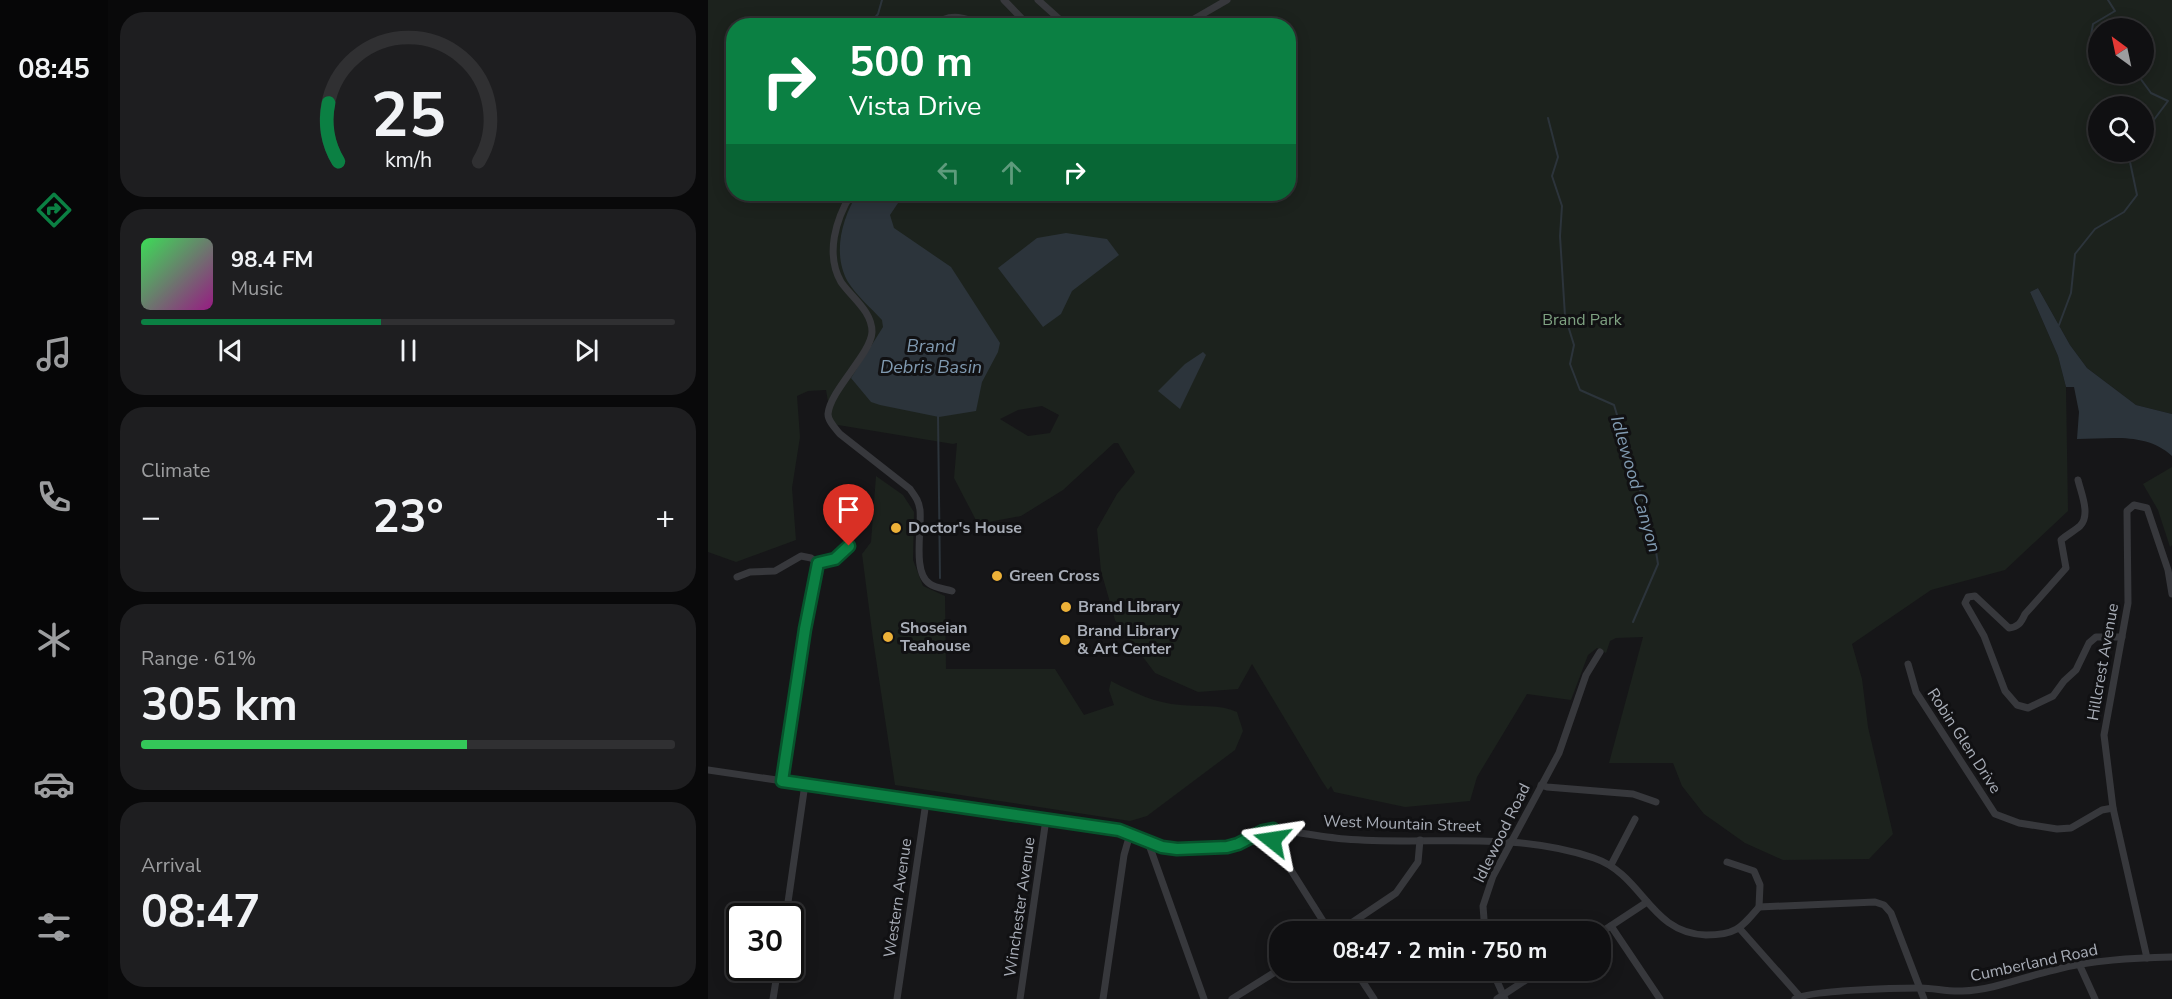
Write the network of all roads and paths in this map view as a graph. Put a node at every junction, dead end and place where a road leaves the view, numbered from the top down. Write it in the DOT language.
graph roads {
  1 [pos="1004,0"];
  2 [pos="1038,0"];
  3 [pos="1227,0"];
  4 [pos="947,17"];
  5 [pos="963,18"];
  6 [pos="1021,18"];
  7 [pos="1058,18"];
  8 [pos="1196,18"];
  9 [pos="846,201"];
  10 [pos="2078,480"];
  11 [pos="849,546"];
  12 [pos="818,563"];
  13 [pos="737,577"];
  14 [pos="952,591"];
  15 [pos="2172,594"];
  16 [pos="2122,637"];
  17 [pos="1600,652"];
  18 [pos="1908,664"];
  19 [pos="708,770"];
  20 [pos="782,781"];
  21 [pos="805,784"];
  22 [pos="1541,784"];
  23 [pos="926,802"];
  24 [pos="1656,802"];
  25 [pos="2114,808"];
  26 [pos="1046,819"];
  27 [pos="1635,819"];
  28 [pos="1273,829"];
  29 [pos="1130,834"];
  30 [pos="1420,840"];
  31 [pos="1512,841"];
  32 [pos="1148,842"];
  33 [pos="1726,862"];
  34 [pos="1611,865"];
  35 [pos="1647,902"];
  36 [pos="788,903"];
  37 [pos="1759,907"];
  38 [pos="1323,921"];
  39 [pos="1354,921"];
  40 [pos="1485,921"];
  41 [pos="1611,926"];
  42 [pos="1740,929"];
  43 [pos="2172,957"];
  44 [pos="2147,958"];
  45 [pos="2080,966"];
  46 [pos="1269,976"];
  47 [pos="776,981"];
  48 [pos="1362,981"];
  49 [pos="1496,981"];
  50 [pos="1526,981"];
  51 [pos="1921,988"];
  52 [pos="1502,998"];
  53 [pos="1799,998"];
  54 [pos="773,999"];
  55 [pos="897,999"];
  56 [pos="1020,999"];
  57 [pos="1103,999"];
  58 [pos="1204,999"];
  59 [pos="1232,999"];
  60 [pos="1374,999"];
  61 [pos="1660,999"];
  62 [pos="1924,999"];
  63 [pos="2095,999"];
  1 -- 6 [label="street"];
  2 -- 7 [label="street"];
  3 -- 8 [label="street"];
  4 -- 5 [label="street"];
  9 -- 14 [label="street"];
  10 -- 16 [label="street"];
  11 -- 12 [label="street"];
  12 -- 13 [label="street"];
  12 -- 20 [label="street"];
  15 -- 16 [label="street, Hillcrest Avenue"];
  16 -- 25 [label="street, Hillcrest Avenue"];
  17 -- 22 [label="street, Idlewood Road"];
  18 -- 25 [label="street, Robin Glen Drive"];
  19 -- 20 [label="street, West Mountain Street"];
  20 -- 21 [label="street, West Mountain Street"];
  21 -- 23 [label="street, West Mountain Street"];
  21 -- 36 [label="street"];
  22 -- 24 [label="street"];
  22 -- 31 [label="street, Idlewood Road"];
  23 -- 26 [label="street, West Mountain Street"];
  23 -- 55 [label="street, Western Avenue"];
  25 -- 44 [label="street, Hillcrest Avenue"];
  26 -- 29 [label="street, West Mountain Street"];
  26 -- 56 [label="street, Winchester Avenue"];
  27 -- 34 [label="street"];
  28 -- 30 [label="street, West Mountain Street"];
  28 -- 32 [label="street, West Mountain Street"];
  28 -- 38 [label="street"];
  29 -- 32 [label="street, West Mountain Street"];
  29 -- 57 [label="street"];
  30 -- 31 [label="street, West Mountain Street"];
  30 -- 39 [label="street"];
  31 -- 34 [label="street, West Mountain Street"];
  31 -- 40 [label="street, Idlewood Road"];
  32 -- 58 [label="street"];
  33 -- 37 [label="street"];
  34 -- 35 [label="street, West Mountain Street"];
  35 -- 41 [label="street"];
  35 -- 42 [label="street, West Mountain Street"];
  37 -- 42 [label="street"];
  37 -- 51 [label="street"];
  41 -- 61 [label="street"];
  42 -- 53 [label="street"];
  43 -- 44 [label="street, Cumberland Road"];
  44 -- 45 [label="street, Cumberland Road"];
  45 -- 51 [label="street, Cumberland Road"];
  45 -- 63 [label="street"];
  46 -- 59 [label="street"];
  47 -- 54 [label="street"];
  48 -- 60 [label="street"];
  49 -- 52 [label="street"];
  50 -- 52 [label="street"];
  51 -- 53 [label="street, Cumberland Road"];
  51 -- 62 [label="street"];
}
